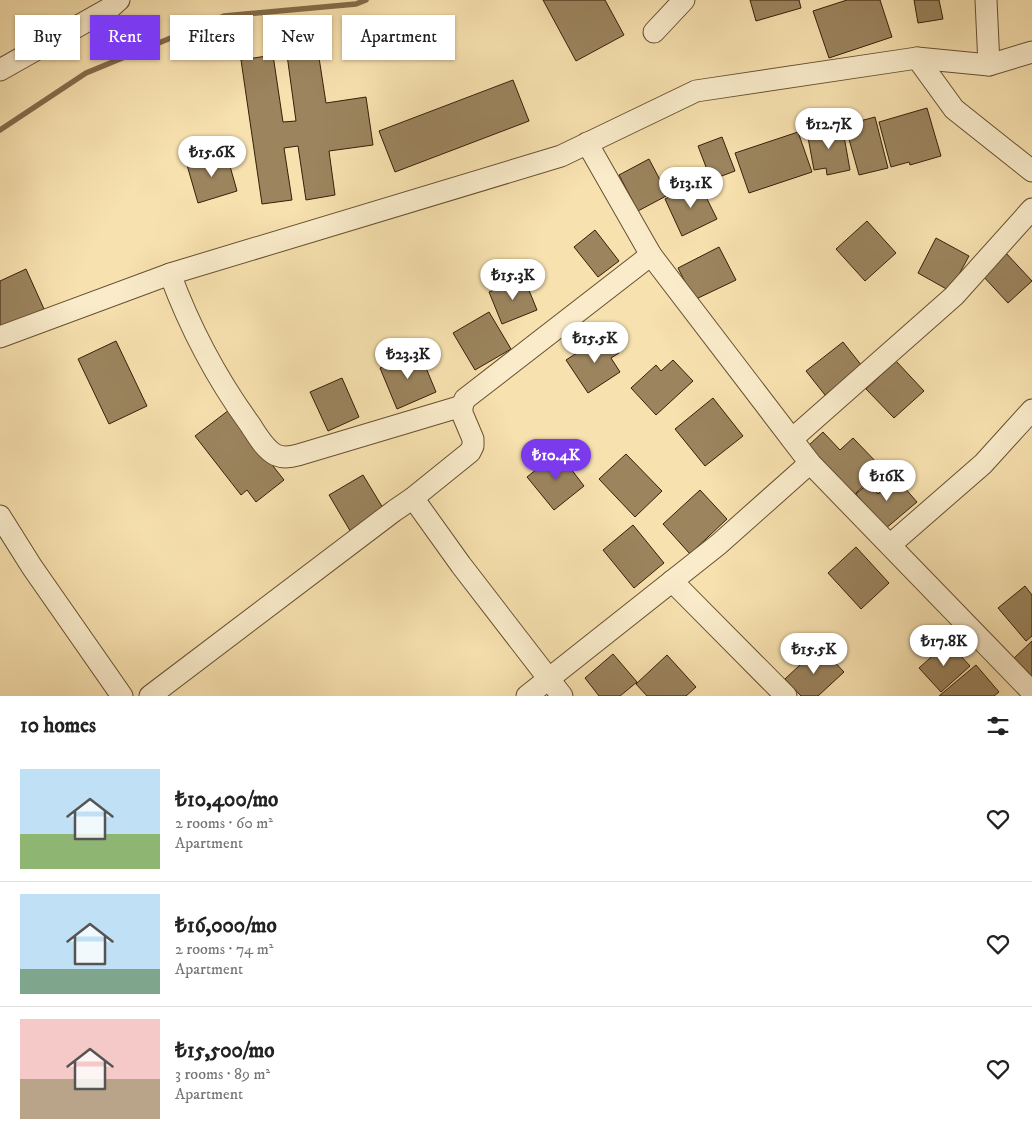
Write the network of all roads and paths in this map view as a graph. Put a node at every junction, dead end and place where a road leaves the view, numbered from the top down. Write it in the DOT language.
graph roads {
  1 [pos="119,0"];
  2 [pos="684,0"];
  3 [pos="984,4"];
  4 [pos="654,32"];
  5 [pos="1032,52"];
  6 [pos="917,58"];
  7 [pos="989,65"];
  8 [pos="0,70"];
  9 [pos="587,143"];
  10 [pos="1032,171"];
  11 [pos="1032,209"];
  12 [pos="652,255"];
  13 [pos="170,274"];
  14 [pos="0,336"];
  15 [pos="462,406"];
  16 [pos="1032,410"];
  17 [pos="792,439"];
  18 [pos="810,463"];
  19 [pos="413,498"];
  20 [pos="0,516"];
  21 [pos="890,545"];
  22 [pos="672,581"];
  23 [pos="548,679"];
  24 [pos="1032,692"];
  25 [pos="122,696"];
  26 [pos="150,696"];
  27 [pos="527,696"];
  28 [pos="562,696"];
  29 [pos="786,696"];
  1 -- 8 [label="street"];
  2 -- 4 [label="street"];
  3 -- 7 [label="street"];
  5 -- 7 [label="street"];
  6 -- 7 [label="street"];
  6 -- 9 [label="street"];
  6 -- 10 [label="street"];
  9 -- 12 [label="street"];
  9 -- 13 [label="street"];
  11 -- 17 [label="street"];
  12 -- 15 [label="street"];
  12 -- 17 [label="street"];
  13 -- 14 [label="street"];
  13 -- 15 [label="street"];
  15 -- 19 [label="street"];
  16 -- 21 [label="street"];
  17 -- 18 [label="street"];
  18 -- 21 [label="street"];
  18 -- 22 [label="street"];
  19 -- 23 [label="street"];
  19 -- 26 [label="street"];
  20 -- 25 [label="street"];
  21 -- 24 [label="street"];
  22 -- 23 [label="street"];
  22 -- 29 [label="street"];
  23 -- 27 [label="street"];
  23 -- 28 [label="street"];
}
